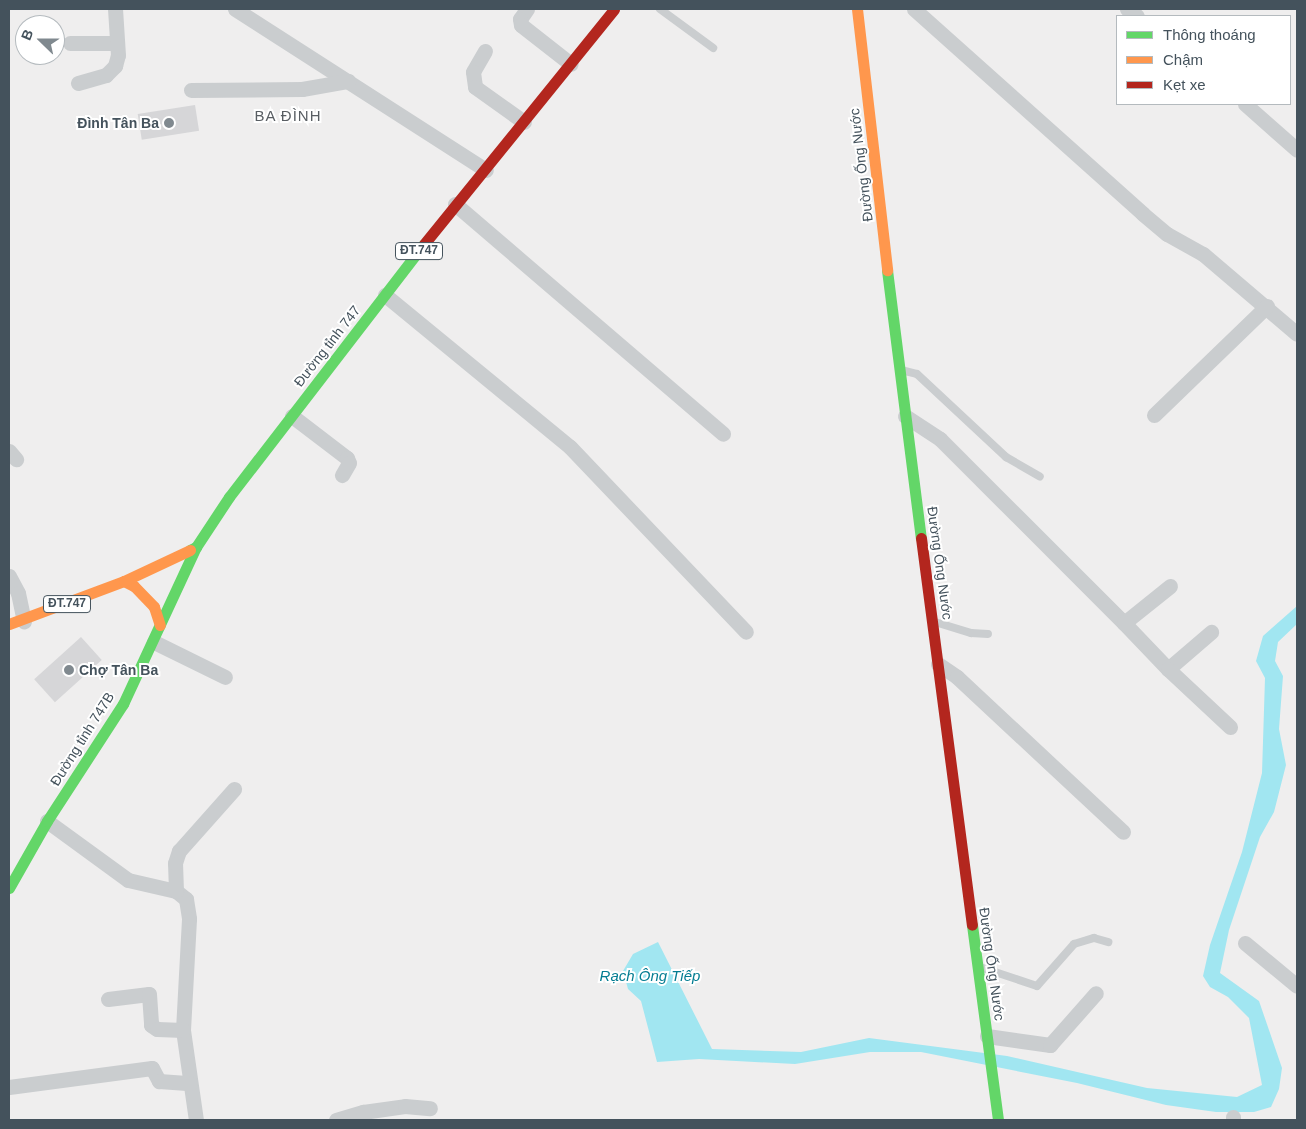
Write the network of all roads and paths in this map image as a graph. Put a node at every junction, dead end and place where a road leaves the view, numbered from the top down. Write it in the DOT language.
graph roads {
  1 [pos="114,9"];
  2 [pos="235,9"];
  3 [pos="527,9"];
  4 [pos="614,9"];
  5 [pos="660,9"];
  6 [pos="857,9"];
  7 [pos="914,9"];
  8 [pos="70,43"];
  9 [pos="117,43"];
  10 [pos="713,48"];
  11 [pos="485,51"];
  12 [pos="571,64"];
  13 [pos="348,81"];
  14 [pos="78,83"];
  15 [pos="191,90"];
  16 [pos="1246,105"];
  17 [pos="524,122"];
  18 [pos="1297,150"];
  19 [pos="486,170"];
  20 [pos="455,204"];
  21 [pos="385,295"];
  22 [pos="1267,306"];
  23 [pos="1297,334"];
  24 [pos="899,370"];
  25 [pos="1154,415"];
  26 [pos="292,416"];
  27 [pos="905,416"];
  28 [pos="723,434"];
  29 [pos="342,475"];
  30 [pos="1040,477"];
  31 [pos="196,547"];
  32 [pos="9,576"];
  33 [pos="124,581"];
  34 [pos="1170,586"];
  35 [pos="16,622"];
  36 [pos="933,622"];
  37 [pos="1124,623"];
  38 [pos="160,625"];
  39 [pos="746,632"];
  40 [pos="1211,632"];
  41 [pos="988,634"];
  42 [pos="154,642"];
  43 [pos="938,664"];
  44 [pos="1168,669"];
  45 [pos="225,677"];
  46 [pos="1230,727"];
  47 [pos="234,789"];
  48 [pos="47,821"];
  49 [pos="1123,832"];
  50 [pos="9,888"];
  51 [pos="176,891"];
  52 [pos="1108,942"];
  53 [pos="1245,943"];
  54 [pos="976,966"];
  55 [pos="1297,986"];
  56 [pos="1096,992"];
  57 [pos="108,999"];
  58 [pos="182,1030"];
  59 [pos="987,1036"];
  60 [pos="190,1083"];
  61 [pos="9,1087"];
  62 [pos="430,1108"];
  63 [pos="196,1120"];
  64 [pos="336,1120"];
  65 [pos="998,1120"];
  1 -- 9 [label="street"];
  2 -- 13 [label="street"];
  3 -- 12 [label="street"];
  4 -- 12 [label="main road, Đường tỉnh 747 / ĐT.747"];
  5 -- 10 [label="lane"];
  6 -- 24 [label="main road, Đường Ống Nước"];
  7 -- 22 [label="street"];
  8 -- 9 [label="street"];
  9 -- 14 [label="street"];
  11 -- 17 [label="street"];
  12 -- 17 [label="main road, Đường tỉnh 747 / ĐT.747"];
  13 -- 15 [label="street"];
  13 -- 19 [label="street"];
  16 -- 18 [label="street"];
  17 -- 19 [label="main road, Đường tỉnh 747 / ĐT.747"];
  19 -- 20 [label="main road, Đường tỉnh 747 / ĐT.747"];
  20 -- 21 [label="main road, Đường tỉnh 747 / ĐT.747"];
  20 -- 28 [label="street"];
  21 -- 26 [label="main road, Đường tỉnh 747 / ĐT.747"];
  21 -- 39 [label="street"];
  22 -- 23 [label="street"];
  22 -- 25 [label="street"];
  24 -- 27 [label="main road, Đường Ống Nước"];
  24 -- 30 [label="lane"];
  26 -- 29 [label="street"];
  26 -- 31 [label="main road, Đường tỉnh 747 / ĐT.747"];
  27 -- 36 [label="main road, Đường Ống Nước"];
  27 -- 37 [label="street"];
  31 -- 33 [label="main road, ĐT.747"];
  31 -- 38 [label="main road, Đường tỉnh 747B"];
  32 -- 35 [label="street"];
  33 -- 35 [label="main road, ĐT.747"];
  33 -- 38 [label="main road"];
  34 -- 37 [label="street"];
  36 -- 41 [label="lane"];
  36 -- 43 [label="main road, Đường Ống Nước"];
  37 -- 44 [label="street"];
  38 -- 42 [label="main road, Đường tỉnh 747B"];
  40 -- 44 [label="street"];
  42 -- 45 [label="street"];
  42 -- 48 [label="main road, Đường tỉnh 747B"];
  43 -- 49 [label="street"];
  43 -- 54 [label="main road, Đường Ống Nước"];
  44 -- 46 [label="street"];
  47 -- 51 [label="street"];
  48 -- 50 [label="main road, Đường tỉnh 747B"];
  48 -- 51 [label="street"];
  51 -- 58 [label="street"];
  52 -- 54 [label="lane"];
  53 -- 55 [label="street"];
  54 -- 59 [label="main road, Đường Ống Nước"];
  56 -- 59 [label="street"];
  57 -- 58 [label="street"];
  58 -- 60 [label="street"];
  59 -- 65 [label="main road, Đường Ống Nước"];
  60 -- 61 [label="street"];
  60 -- 63 [label="street"];
  62 -- 64 [label="street"];
}
